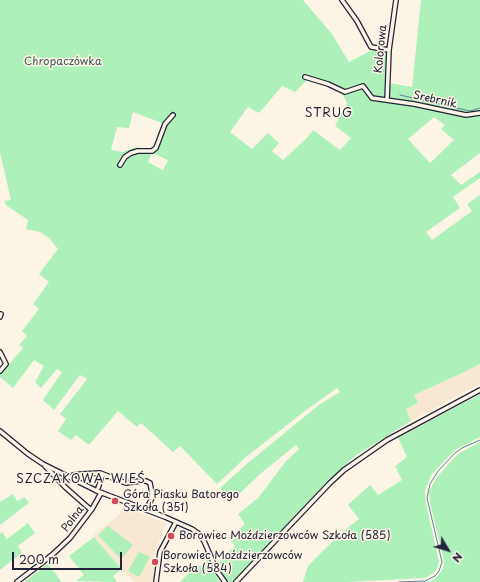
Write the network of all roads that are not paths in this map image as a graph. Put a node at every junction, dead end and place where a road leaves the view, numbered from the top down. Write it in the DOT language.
graph roads {
  1 [pos="342,0"];
  2 [pos="396,0"];
  3 [pos="389,50"];
  4 [pos="305,77"];
  5 [pos="387,100"];
  6 [pos="480,113"];
  7 [pos="173,115"];
  8 [pos="120,165"];
  9 [pos="0,352"];
  10 [pos="0,371"];
  11 [pos="480,390"];
  12 [pos="0,432"];
  13 [pos="43,464"];
  14 [pos="103,474"];
  15 [pos="72,478"];
  16 [pos="99,492"];
  17 [pos="91,510"];
  18 [pos="146,510"];
  19 [pos="176,522"];
  20 [pos="18,582"];
  21 [pos="156,582"];
  22 [pos="225,582"];
  23 [pos="236,582"];
  1 -- 3 [label="street"];
  2 -- 3 [label="street, Kolorowa"];
  3 -- 5 [label="street, Kolorowa"];
  4 -- 5 [label="street, Srebrnik"];
  5 -- 6 [label="street, Srebrnik"];
  7 -- 8 [label="street"];
  9 -- 10 [label="street"];
  11 -- 23 [label="street"];
  12 -- 13 [label="street"];
  13 -- 15 [label="street"];
  13 -- 17 [label="street"];
  14 -- 15 [label="street"];
  14 -- 16 [label="street, Polna"];
  14 -- 18 [label="street"];
  15 -- 16 [label="street"];
  16 -- 17 [label="street, Polna"];
  16 -- 18 [label="street"];
  17 -- 20 [label="street, Polna"];
  18 -- 19 [label="street"];
  19 -- 21 [label="street"];
  19 -- 22 [label="street"];
}
